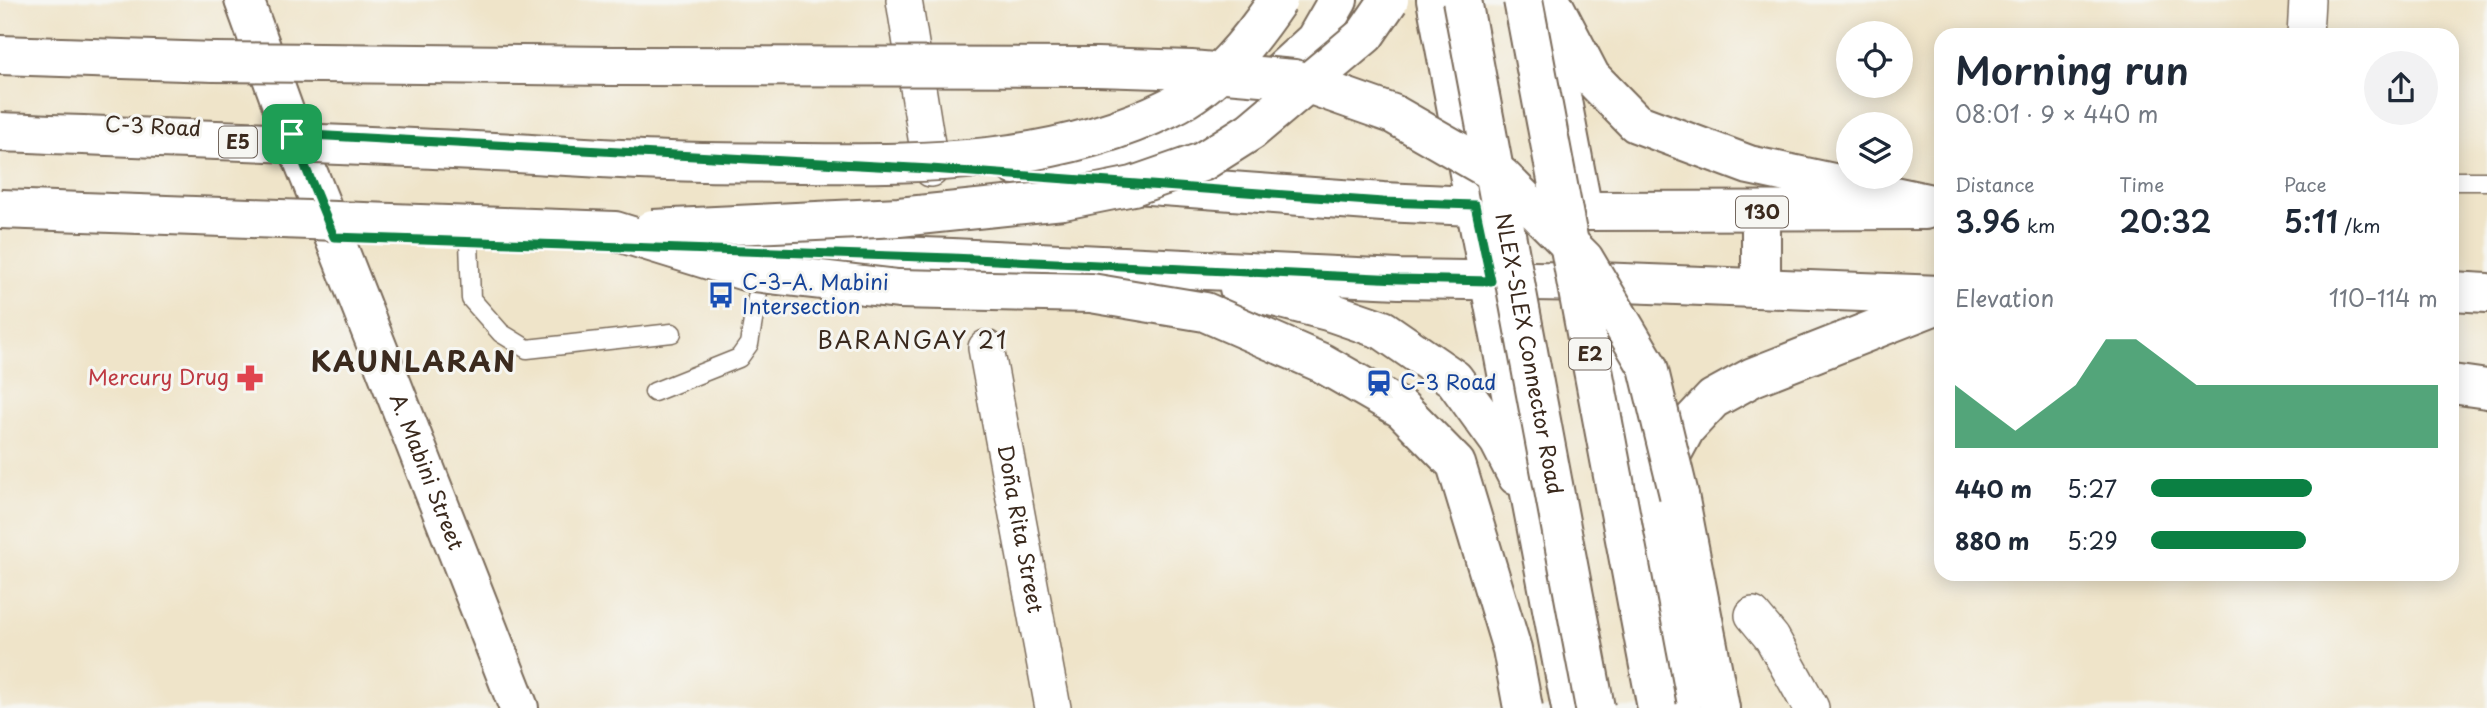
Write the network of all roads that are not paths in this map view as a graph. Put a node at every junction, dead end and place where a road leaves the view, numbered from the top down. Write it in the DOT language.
graph roads {
  1 [pos="244,0"];
  2 [pos="904,0"];
  3 [pos="1278,0"];
  4 [pos="1338,0"];
  5 [pos="1389,0"];
  6 [pos="1436,0"];
  7 [pos="1462,0"];
  8 [pos="1523,0"];
  9 [pos="1543,0"];
  10 [pos="1551,0"];
  11 [pos="2307,0"];
  12 [pos="2305,28"];
  13 [pos="0,55"];
  14 [pos="0,121"];
  15 [pos="0,132"];
  16 [pos="292,134"];
  17 [pos="931,169"];
  18 [pos="2459,181"];
  19 [pos="2487,181"];
  20 [pos="1475,205"];
  21 [pos="1934,206"];
  22 [pos="0,208"];
  23 [pos="1934,208"];
  24 [pos="1583,211"];
  25 [pos="1761,212"];
  26 [pos="0,221"];
  27 [pos="615,231"];
  28 [pos="334,237"];
  29 [pos="469,241"];
  30 [pos="765,251"];
  31 [pos="1141,267"];
  32 [pos="1491,281"];
  33 [pos="1597,282"];
  34 [pos="1761,288"];
  35 [pos="2459,291"];
  36 [pos="2487,293"];
  37 [pos="1934,295"];
  38 [pos="1934,306"];
  39 [pos="672,333"];
  40 [pos="986,348"];
  41 [pos="2459,385"];
  42 [pos="2487,389"];
  43 [pos="654,392"];
  44 [pos="1536,515"];
  45 [pos="1658,566"];
  46 [pos="1753,615"];
  47 [pos="519,708"];
  48 [pos="1053,708"];
  49 [pos="1523,708"];
  50 [pos="1572,708"];
  51 [pos="1595,708"];
  52 [pos="1657,708"];
  53 [pos="1682,708"];
  54 [pos="1720,708"];
  55 [pos="1811,708"];
  1 -- 16 [label="main road, A. Mabini Street"];
  2 -- 17 [label="street"];
  3 -- 15 [label="main road, E5, bridge"];
  4 -- 17 [label="main road"];
  5 -- 27 [label="main road, bridge"];
  6 -- 20 [label="main road"];
  7 -- 51 [label="main road, NLEX-SLEX Connector Road, bridge"];
  8 -- 52 [label="main road, E2, bridge"];
  9 -- 24 [label="main road"];
  10 -- 21 [label="main road"];
  11 -- 12 [label="street"];
  13 -- 54 [label="main road, bridge"];
  14 -- 16 [label="main road, C-3 Road / 130"];
  16 -- 17 [label="main road, C-3 Road / 130"];
  16 -- 28 [label="main road, A. Mabini Street"];
  17 -- 20 [label="main road, C-3 Road / 130"];
  18 -- 19 [label="lane"];
  20 -- 24 [label="main road, C-3 Road / 130"];
  20 -- 32 [label="main road"];
  22 -- 27 [label="main road, bridge"];
  23 -- 25 [label="main road, C-3 Road / 130"];
  24 -- 25 [label="main road, C-3 Road / 130"];
  24 -- 33 [label="main road"];
  25 -- 34 [label="main road"];
  26 -- 28 [label="main road"];
  27 -- 49 [label="main road, bridge"];
  28 -- 29 [label="main road"];
  28 -- 47 [label="main road, A. Mabini Street"];
  29 -- 30 [label="main road"];
  29 -- 39 [label="lane"];
  30 -- 31 [label="main road"];
  30 -- 43 [label="lane"];
  31 -- 32 [label="main road"];
  31 -- 44 [label="main road"];
  32 -- 33 [label="main road"];
  32 -- 44 [label="main road"];
  33 -- 34 [label="main road"];
  33 -- 45 [label="main road"];
  34 -- 37 [label="main road"];
  35 -- 36 [label="main road"];
  38 -- 45 [label="main road"];
  40 -- 48 [label="street, Doña Rita Street"];
  41 -- 42 [label="main road"];
  44 -- 50 [label="main road"];
  45 -- 53 [label="main road"];
  46 -- 55 [label="street"];
}
